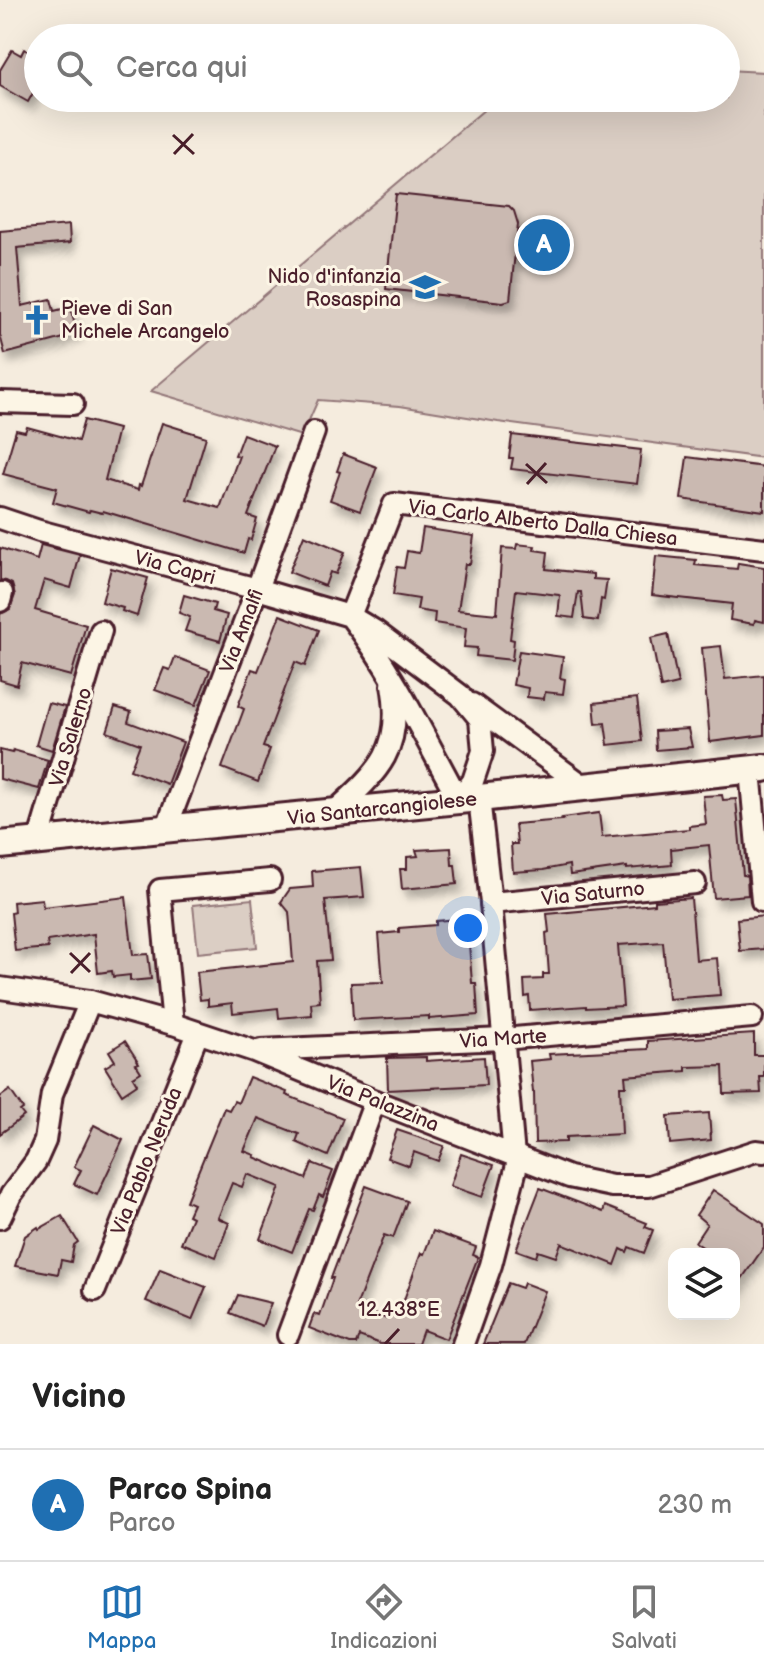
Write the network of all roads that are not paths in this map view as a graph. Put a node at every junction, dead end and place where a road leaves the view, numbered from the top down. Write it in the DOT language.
graph roads {
  1 [pos="0,402"];
  2 [pos="73,404"];
  3 [pos="314,432"];
  4 [pos="0,518"];
  5 [pos="764,549"];
  6 [pos="257,589"];
  7 [pos="344,615"];
  8 [pos="101,631"];
  9 [pos="390,673"];
  10 [pos="460,695"];
  11 [pos="757,769"];
  12 [pos="585,787"];
  13 [pos="469,799"];
  14 [pos="334,812"];
  15 [pos="166,829"];
  16 [pos="38,842"];
  17 [pos="0,845"];
  18 [pos="270,880"];
  19 [pos="695,883"];
  20 [pos="763,901"];
  21 [pos="491,903"];
  22 [pos="0,988"];
  23 [pos="90,1001"];
  24 [pos="752,1017"];
  25 [pos="173,1024"];
  26 [pos="198,1033"];
  27 [pos="503,1039"];
  28 [pos="254,1051"];
  29 [pos="375,1101"];
  30 [pos="764,1152"];
  31 [pos="517,1156"];
  32 [pos="0,1218"];
  33 [pos="95,1290"];
  34 [pos="288,1335"];
  35 [pos="463,1344"];
  1 -- 2 [label="street"];
  3 -- 6 [label="street, Via Amalfi"];
  4 -- 6 [label="street, Via Capri"];
  5 -- 7 [label="street, Via Carlo Alberto Dalla Chiesa"];
  6 -- 7 [label="street, Via Capri"];
  6 -- 15 [label="street, Via Amalfi"];
  7 -- 9 [label="street"];
  7 -- 10 [label="street, Via Capri"];
  8 -- 16 [label="street, Via Salerno"];
  9 -- 13 [label="street"];
  9 -- 14 [label="street"];
  10 -- 12 [label="street, Via Capri"];
  10 -- 13 [label="street, Via Capri"];
  11 -- 12 [label="main road, Via Santarcangiolese"];
  11 -- 20 [label="street"];
  12 -- 13 [label="main road, Via Santarcangiolese"];
  13 -- 14 [label="main road, Via Santarcangiolese"];
  13 -- 21 [label="street"];
  14 -- 15 [label="main road, Via Santarcangiolese"];
  15 -- 16 [label="main road, Via Santarcangiolese"];
  16 -- 17 [label="main road, Via Santarcangiolese"];
  18 -- 25 [label="street"];
  19 -- 21 [label="street, Via Saturno"];
  21 -- 27 [label="street"];
  22 -- 23 [label="street, Via Palazzina"];
  23 -- 25 [label="street, Via Palazzina"];
  23 -- 32 [label="street"];
  24 -- 27 [label="street, Via Marte"];
  25 -- 26 [label="street, Via Palazzina"];
  26 -- 28 [label="street, Via Palazzina"];
  26 -- 33 [label="street, Via Pablo Neruda"];
  27 -- 28 [label="street, Via Marte"];
  27 -- 31 [label="street"];
  28 -- 29 [label="street, Via Palazzina"];
  29 -- 31 [label="street, Via Palazzina"];
  29 -- 34 [label="street"];
  30 -- 31 [label="street, Via Palazzina"];
  31 -- 35 [label="street"];
}
